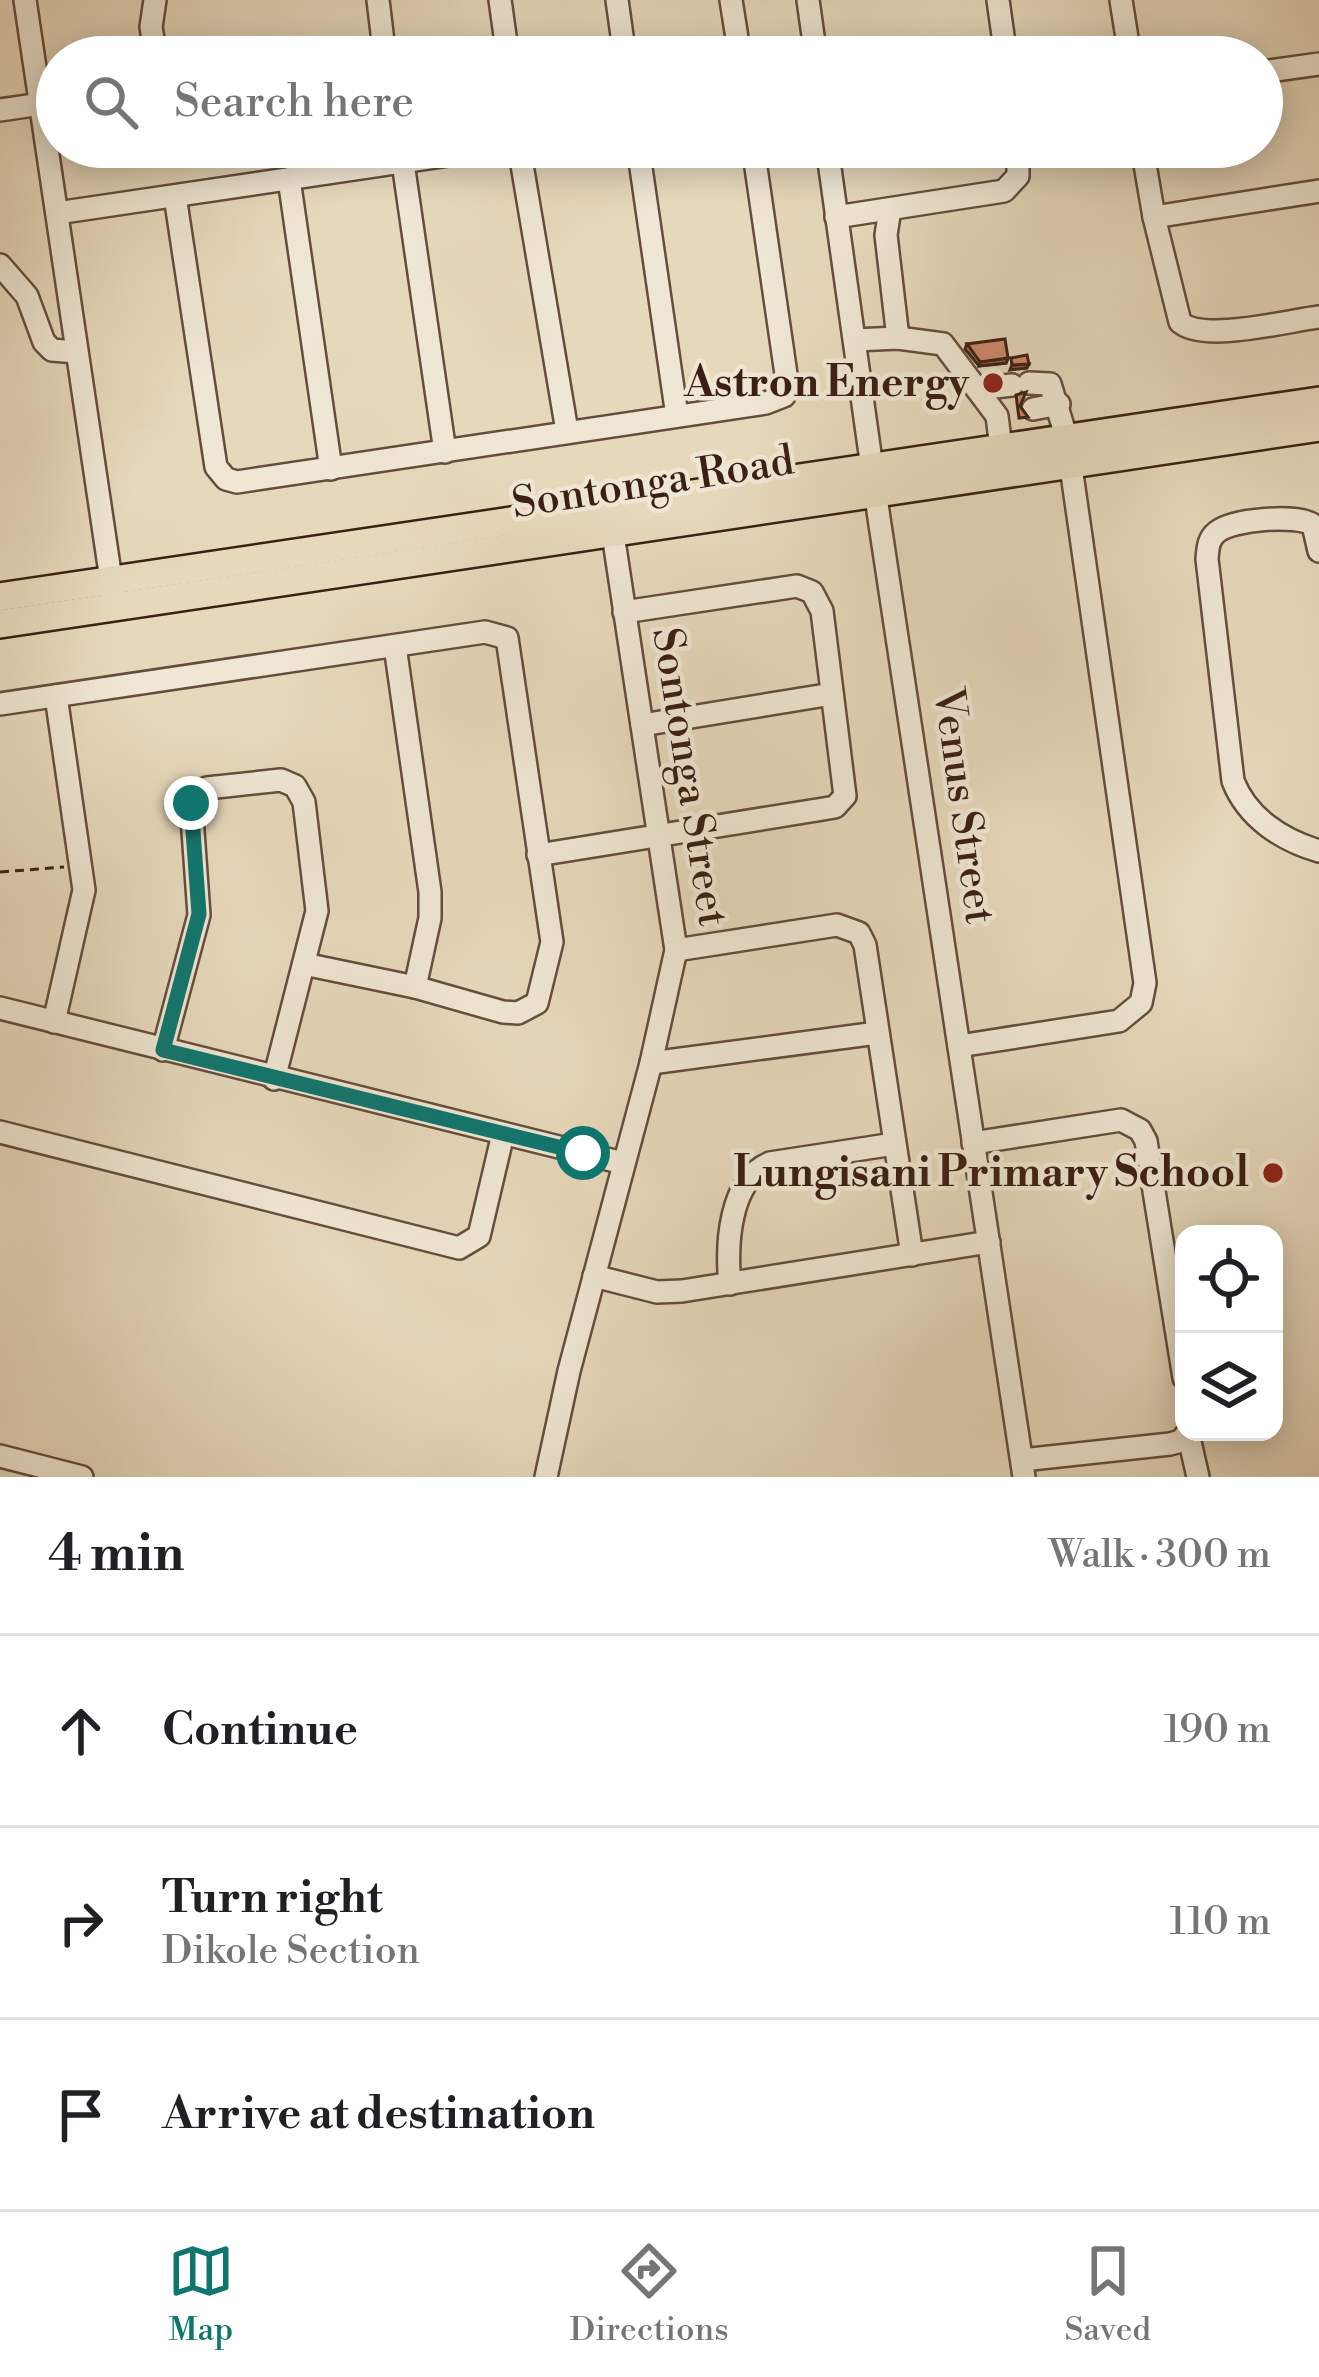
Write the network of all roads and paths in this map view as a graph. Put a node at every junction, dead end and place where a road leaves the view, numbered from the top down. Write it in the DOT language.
graph roads {
  1 [pos="25,0"];
  2 [pos="155,0"];
  3 [pos="378,0"];
  4 [pos="500,0"];
  5 [pos="616,0"];
  6 [pos="731,0"];
  7 [pos="808,0"];
  8 [pos="998,0"];
  9 [pos="1121,0"];
  10 [pos="152,36"];
  11 [pos="382,36"];
  12 [pos="505,36"];
  13 [pos="622,36"];
  14 [pos="737,36"];
  15 [pos="813,36"];
  16 [pos="1003,36"];
  17 [pos="1127,36"];
  18 [pos="1319,64"];
  19 [pos="1283,69"];
  20 [pos="36,72"];
  21 [pos="36,105"];
  22 [pos="0,110"];
  23 [pos="50,168"];
  24 [pos="336,168"];
  25 [pos="404,168"];
  26 [pos="523,168"];
  27 [pos="641,168"];
  28 [pos="756,168"];
  29 [pos="830,168"];
  30 [pos="1018,168"];
  31 [pos="1146,168"];
  32 [pos="289,178"];
  33 [pos="1319,191"];
  34 [pos="175,196"];
  35 [pos="890,209"];
  36 [pos="57,213"];
  37 [pos="836,217"];
  38 [pos="1154,217"];
  39 [pos="0,265"];
  40 [pos="1319,316"];
  41 [pos="898,338"];
  42 [pos="855,340"];
  43 [pos="76,352"];
  44 [pos="976,389"];
  45 [pos="1319,401"];
  46 [pos="1059,404"];
  47 [pos="1015,412"];
  48 [pos="677,416"];
  49 [pos="1319,427"];
  50 [pos="567,430"];
  51 [pos="1001,448"];
  52 [pos="1068,451"];
  53 [pos="445,452"];
  54 [pos="331,470"];
  55 [pos="873,478"];
  56 [pos="610,519"];
  57 [pos="1319,551"];
  58 [pos="113,595"];
  59 [pos="0,597"];
  60 [pos="624,612"];
  61 [pos="0,623"];
  62 [pos="395,646"];
  63 [pos="832,694"];
  64 [pos="56,696"];
  65 [pos="0,704"];
  66 [pos="642,725"];
  67 [pos="658,837"];
  68 [pos="1319,851"];
  69 [pos="538,855"];
  70 [pos="82,865"];
  71 [pos="0,872"];
  72 [pos="676,950"];
  73 [pos="304,964"];
  74 [pos="415,987"];
  75 [pos="0,1008"];
  76 [pos="54,1022"];
  77 [pos="877,1033"];
  78 [pos="959,1046"];
  79 [pos="163,1050"];
  80 [pos="651,1063"];
  81 [pos="274,1079"];
  82 [pos="0,1132"];
  83 [pos="503,1134"];
  84 [pos="973,1143"];
  85 [pos="894,1144"];
  86 [pos="623,1163"];
  87 [pos="989,1242"];
  88 [pos="912,1255"];
  89 [pos="593,1276"];
  90 [pos="730,1284"];
  91 [pos="1177,1333"];
  92 [pos="1181,1441"];
  93 [pos="1190,1441"];
  94 [pos="0,1456"];
  95 [pos="1023,1468"];
  96 [pos="82,1477"];
  97 [pos="546,1477"];
  98 [pos="1198,1477"];
  1 -- 20 [label="street"];
  2 -- 10 [label="street"];
  3 -- 11 [label="street"];
  4 -- 12 [label="street"];
  5 -- 13 [label="street"];
  6 -- 14 [label="street"];
  7 -- 15 [label="street"];
  8 -- 16 [label="street"];
  9 -- 17 [label="street"];
  18 -- 19 [label="street"];
  21 -- 22 [label="street"];
  23 -- 36 [label="street"];
  24 -- 32 [label="street"];
  25 -- 53 [label="street"];
  26 -- 50 [label="street"];
  27 -- 48 [label="street"];
  28 -- 48 [label="street"];
  29 -- 37 [label="street, Venus Street"];
  30 -- 35 [label="street"];
  31 -- 38 [label="street"];
  32 -- 34 [label="street"];
  32 -- 54 [label="street"];
  33 -- 38 [label="street"];
  34 -- 36 [label="street"];
  34 -- 54 [label="street"];
  35 -- 37 [label="street"];
  35 -- 41 [label="street"];
  36 -- 43 [label="street"];
  37 -- 42 [label="street, Venus Street"];
  38 -- 40 [label="street"];
  39 -- 43 [label="street"];
  41 -- 42 [label="street"];
  41 -- 44 [label="street"];
  42 -- 55 [label="street, Venus Street"];
  43 -- 58 [label="street"];
  44 -- 46 [label="street"];
  44 -- 47 [label="street"];
  45 -- 52 [label="main road, Sontonga Road"];
  46 -- 47 [label="street"];
  46 -- 52 [label="street"];
  47 -- 51 [label="street"];
  48 -- 50 [label="street"];
  49 -- 52 [label="main road, Sontonga Road"];
  50 -- 53 [label="street"];
  51 -- 52 [label="main road, Sontonga Road"];
  51 -- 55 [label="main road, Sontonga Road"];
  52 -- 55 [label="main road, Sontonga Road"];
  52 -- 78 [label="street"];
  53 -- 54 [label="street"];
  55 -- 56 [label="main road, Sontonga Road"];
  55 -- 78 [label="street, Venus Street"];
  56 -- 58 [label="main road, Sontonga Road"];
  56 -- 60 [label="street, Sontonga Street"];
  57 -- 68 [label="street"];
  58 -- 59 [label="main road, Sontonga Road"];
  58 -- 61 [label="main road, Sontonga Road"];
  60 -- 63 [label="street"];
  60 -- 66 [label="street, Sontonga Street"];
  62 -- 64 [label="street"];
  62 -- 69 [label="street"];
  62 -- 74 [label="street"];
  63 -- 66 [label="street"];
  63 -- 67 [label="street"];
  64 -- 65 [label="street"];
  64 -- 70 [label="street"];
  66 -- 67 [label="street, Sontonga Street"];
  67 -- 69 [label="street"];
  67 -- 72 [label="street, Sontonga Street"];
  69 -- 74 [label="street"];
  70 -- 71 [label="path"];
  70 -- 76 [label="street"];
  72 -- 77 [label="street"];
  72 -- 80 [label="street, Sontonga Street"];
  73 -- 74 [label="street"];
  73 -- 79 [label="street"];
  73 -- 81 [label="street"];
  75 -- 76 [label="street"];
  76 -- 79 [label="street"];
  77 -- 80 [label="street"];
  77 -- 85 [label="street"];
  78 -- 84 [label="street, Venus Street"];
  79 -- 81 [label="street"];
  80 -- 86 [label="street, Sontonga Street"];
  81 -- 83 [label="street"];
  82 -- 83 [label="street"];
  83 -- 86 [label="street"];
  84 -- 87 [label="street, Venus Street"];
  84 -- 91 [label="street"];
  85 -- 88 [label="street"];
  85 -- 90 [label="street"];
  86 -- 89 [label="street, Sontonga Street"];
  87 -- 88 [label="street"];
  87 -- 95 [label="street, Venus Street"];
  88 -- 90 [label="street"];
  89 -- 90 [label="street"];
  89 -- 97 [label="street, Sontonga Street"];
  92 -- 95 [label="street"];
  93 -- 98 [label="street"];
  94 -- 96 [label="street"];
}
